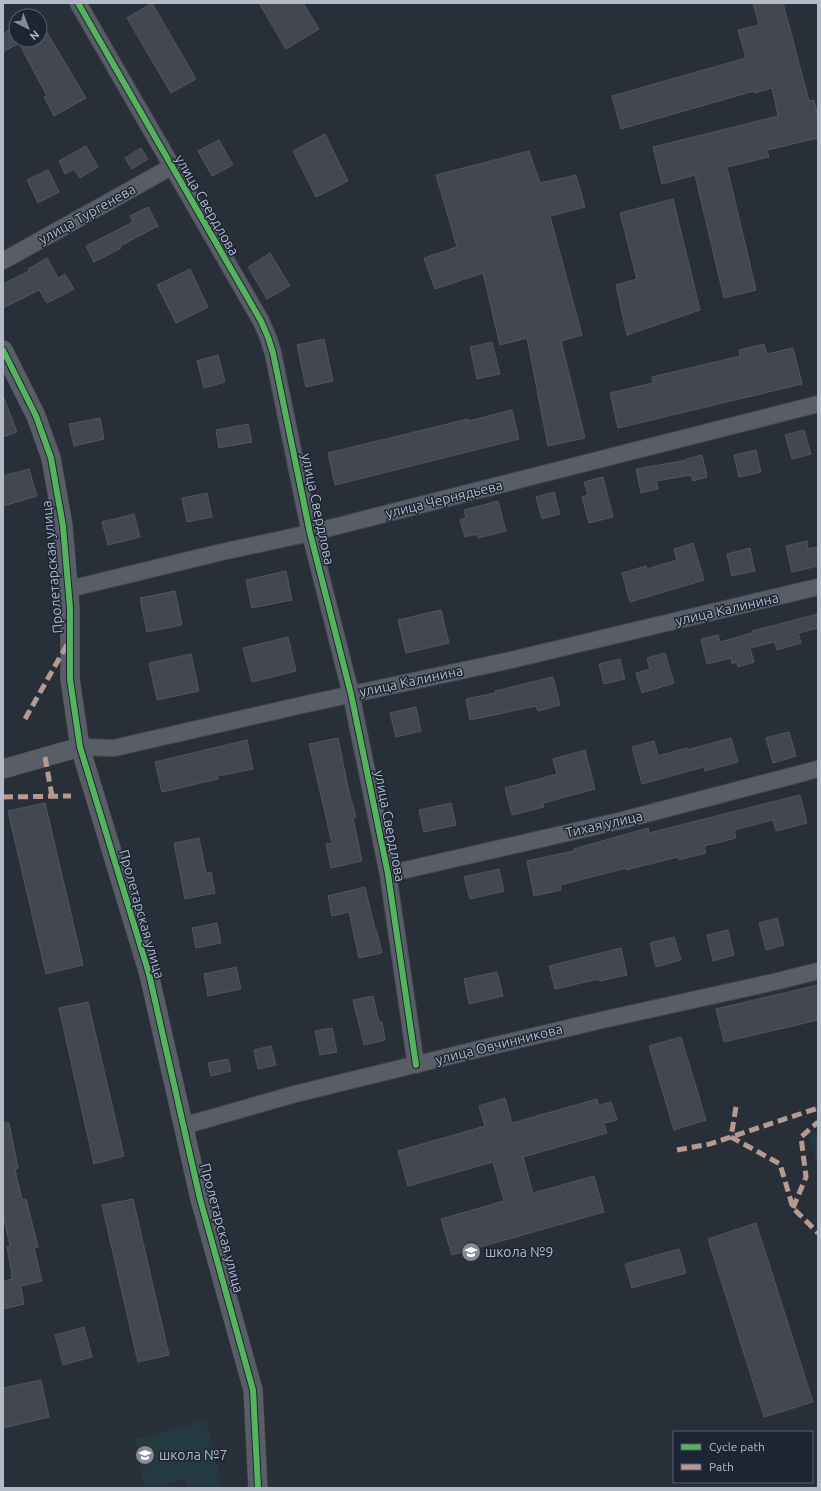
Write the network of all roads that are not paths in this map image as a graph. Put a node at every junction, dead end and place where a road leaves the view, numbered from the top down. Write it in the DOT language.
graph roads {
  1 [pos="78,3"];
  2 [pos="171,167"];
  3 [pos="3,261"];
  4 [pos="3,350"];
  5 [pos="818,404"];
  6 [pos="310,533"];
  7 [pos="818,587"];
  8 [pos="69,589"];
  9 [pos="351,694"];
  10 [pos="80,747"];
  11 [pos="3,769"];
  12 [pos="818,769"];
  13 [pos="388,874"];
  14 [pos="818,970"];
  15 [pos="416,1065"];
  16 [pos="183,1126"];
  17 [pos="258,1488"];
  1 -- 2 [label="street, улица Свердлова"];
  2 -- 3 [label="street, улица Тургенева"];
  2 -- 6 [label="street, улица Свердлова"];
  4 -- 8 [label="street, Пролетарская улица"];
  5 -- 6 [label="street, улица Чернядьева"];
  6 -- 8 [label="street, улица Чернядьева"];
  6 -- 9 [label="street, улица Свердлова"];
  7 -- 9 [label="street, улица Калинина"];
  8 -- 10 [label="street, Пролетарская улица"];
  9 -- 10 [label="street, улица Калинина"];
  9 -- 13 [label="street, улица Свердлова"];
  10 -- 11 [label="street, улица Калинина"];
  10 -- 16 [label="street, Пролетарская улица"];
  12 -- 13 [label="street, Тихая улица"];
  13 -- 15 [label="street, улица Свердлова"];
  14 -- 15 [label="street, улица Овчинникова"];
  15 -- 16 [label="street, улица Овчинникова"];
  16 -- 17 [label="street, Пролетарская улица"];
}
